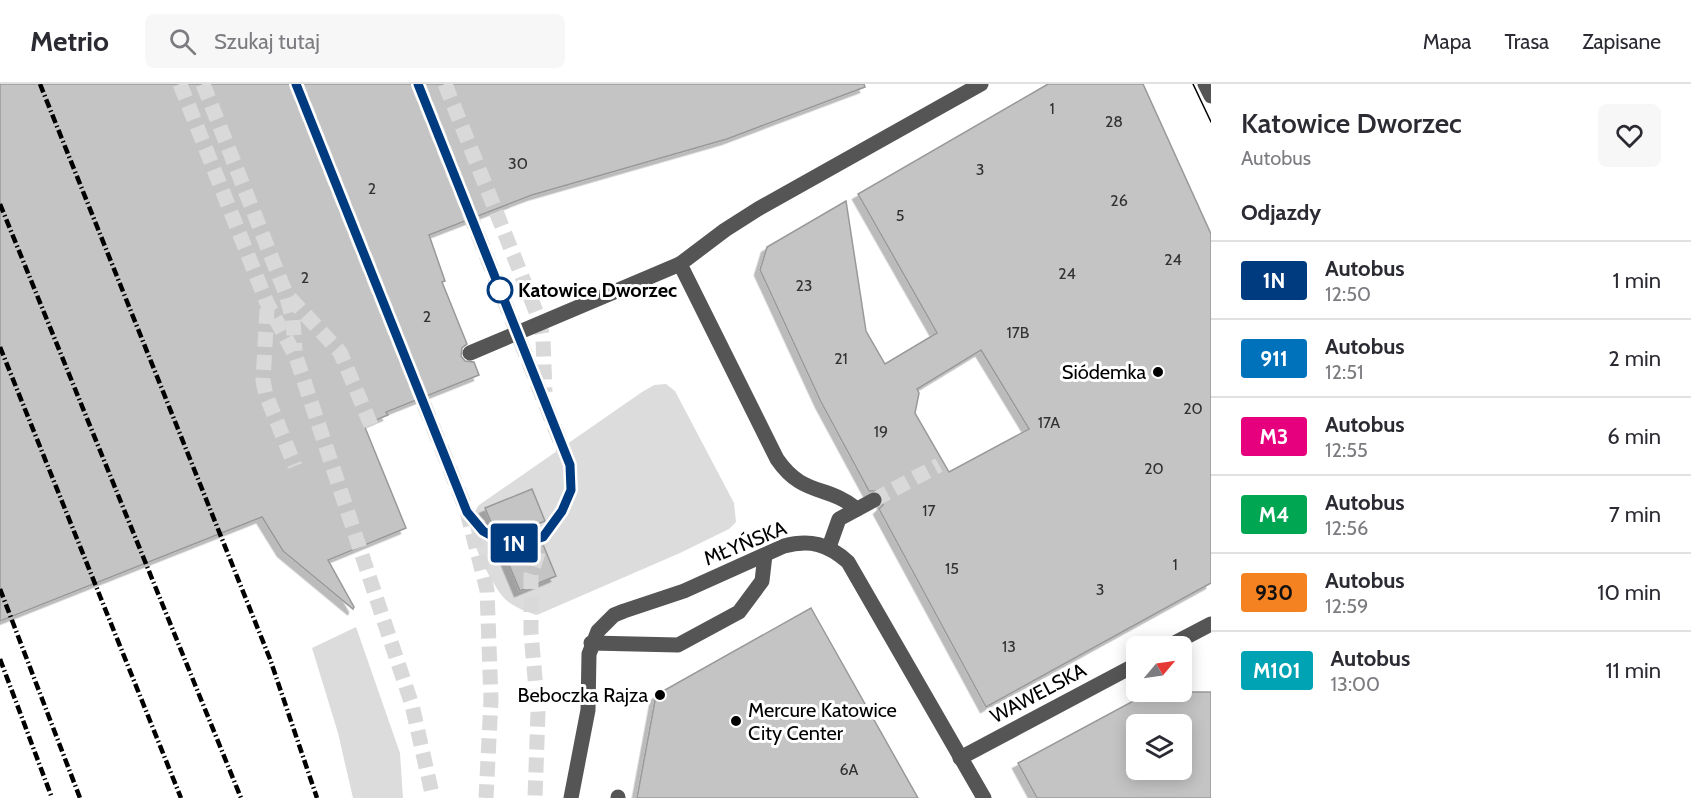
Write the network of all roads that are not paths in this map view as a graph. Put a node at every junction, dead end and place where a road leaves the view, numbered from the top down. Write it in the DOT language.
graph roads {
  1 [pos="981,84"];
  2 [pos="1205,84"];
  3 [pos="1211,96"];
  4 [pos="680,264"];
  5 [pos="470,353"];
  6 [pos="874,501"];
  7 [pos="857,509"];
  8 [pos="829,547"];
  9 [pos="765,555"];
  10 [pos="1211,624"];
  11 [pos="1188,636"];
  12 [pos="591,643"];
  13 [pos="1126,670"];
  14 [pos="960,758"];
  15 [pos="571,798"];
  16 [pos="984,798"];
  1 -- 4 [label="street"];
  2 -- 3 [label="street"];
  4 -- 5 [label="street"];
  4 -- 7 [label="street"];
  6 -- 7 [label="street"];
  7 -- 8 [label="street"];
  8 -- 9 [label="street, MŁYŃSKA"];
  8 -- 14 [label="street"];
  9 -- 12 [label="street, MŁYŃSKA"];
  9 -- 12 [label="street"];
  10 -- 11 [label="street"];
  12 -- 15 [label="street"];
  13 -- 14 [label="street, WAWELSKA"];
  14 -- 16 [label="street"];
}
